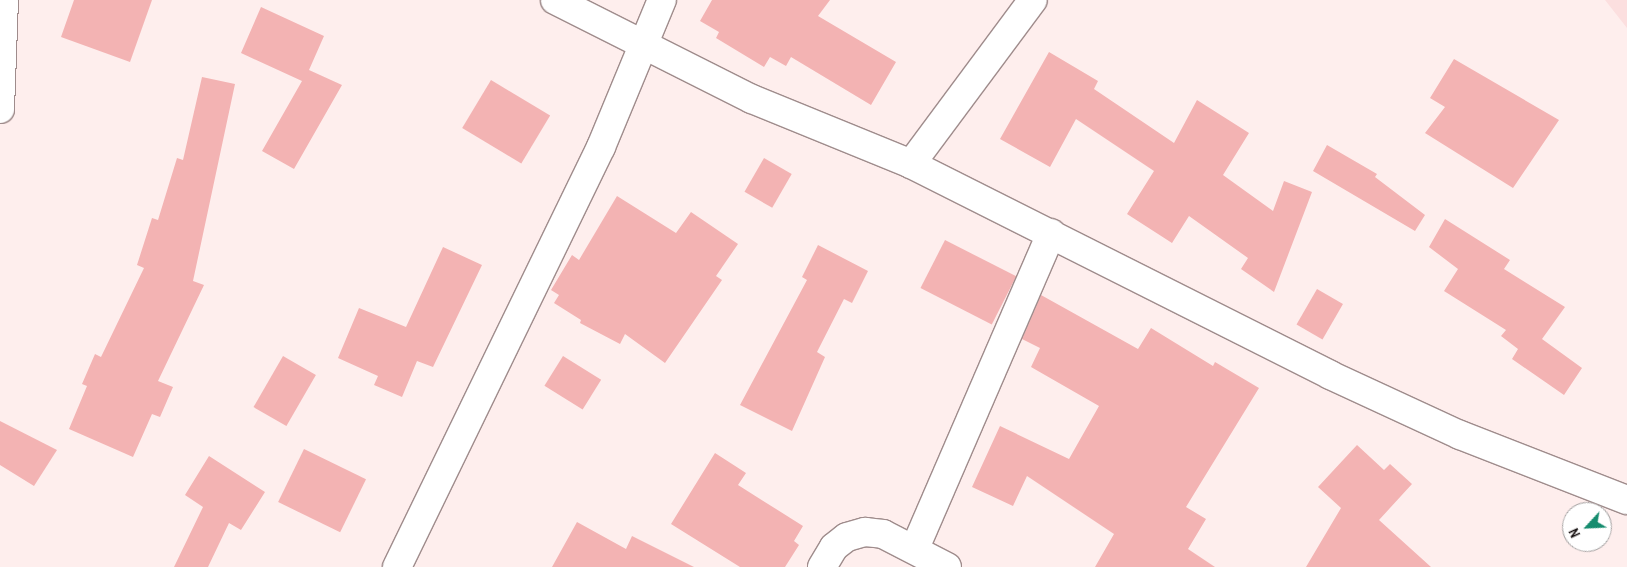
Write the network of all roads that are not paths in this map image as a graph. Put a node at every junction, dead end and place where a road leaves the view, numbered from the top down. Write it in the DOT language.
graph roads {
  1 [pos="4,0"];
  2 [pos="555,0"];
  3 [pos="662,0"];
  4 [pos="1033,0"];
  5 [pos="643,43"];
  6 [pos="0,108"];
  7 [pos="911,164"];
  8 [pos="1051,233"];
  9 [pos="1627,500"];
  10 [pos="914,548"];
  11 [pos="397,567"];
  12 [pos="822,567"];
  13 [pos="947,567"];
  1 -- 6 [label="street"];
  2 -- 5 [label="street"];
  3 -- 5 [label="street"];
  4 -- 7 [label="street"];
  5 -- 7 [label="street"];
  5 -- 11 [label="street"];
  7 -- 8 [label="street"];
  8 -- 9 [label="street"];
  8 -- 10 [label="street"];
  10 -- 12 [label="street"];
  10 -- 13 [label="street"];
}
